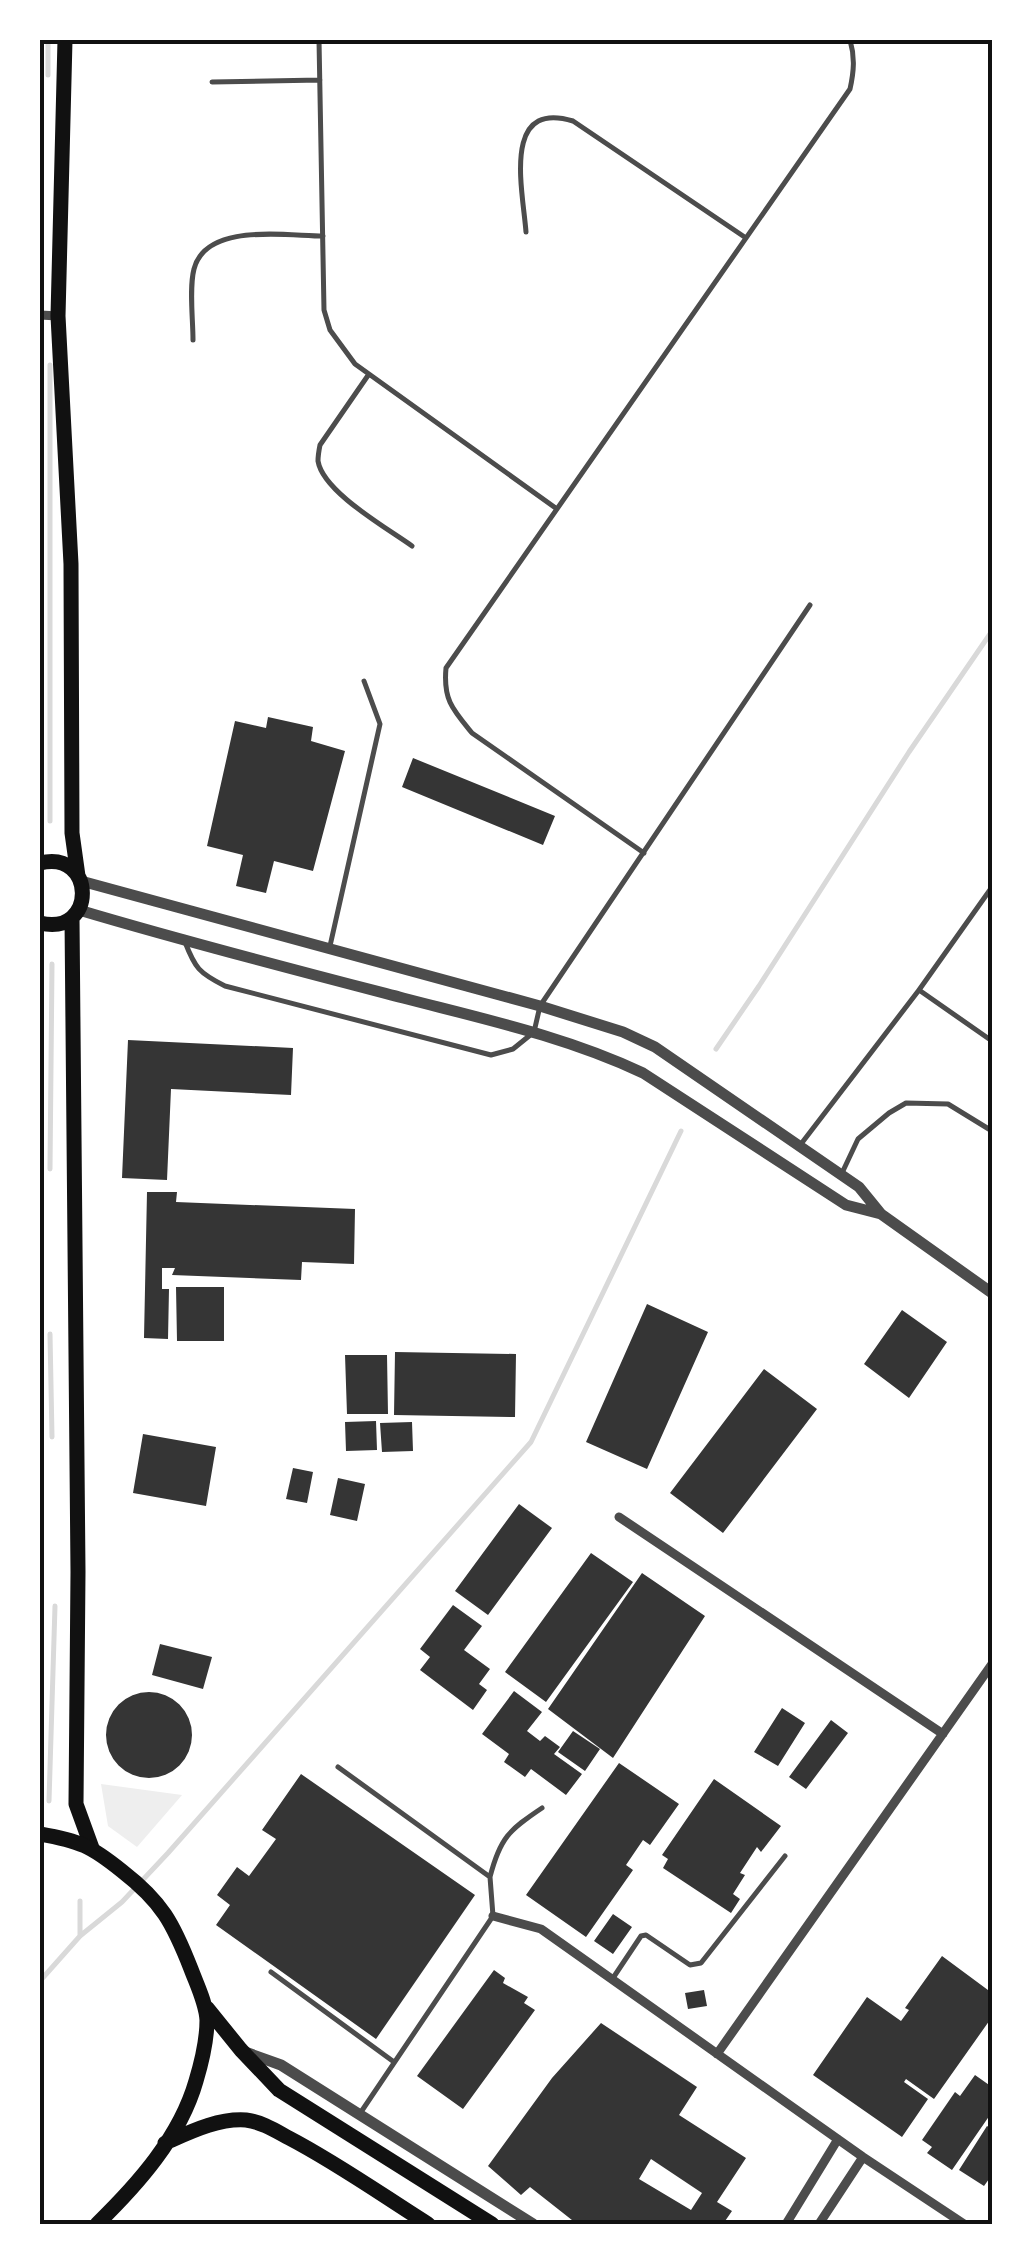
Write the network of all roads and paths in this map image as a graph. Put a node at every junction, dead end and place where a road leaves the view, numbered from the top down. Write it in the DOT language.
graph roads {
  1 [pos="64,40"];
  2 [pos="319,40"];
  3 [pos="850,40"];
  4 [pos="320,80"];
  5 [pos="212,82"];
  6 [pos="526,232"];
  7 [pos="323,236"];
  8 [pos="746,238"];
  9 [pos="40,316"];
  10 [pos="58,316"];
  11 [pos="192,340"];
  12 [pos="369,374"];
  13 [pos="557,509"];
  14 [pos="412,546"];
  15 [pos="810,605"];
  16 [pos="364,681"];
  17 [pos="644,853"];
  18 [pos="40,863"];
  19 [pos="80,878"];
  20 [pos="992,887"];
  21 [pos="75,914"];
  22 [pos="40,923"];
  23 [pos="186,942"];
  24 [pos="330,949"];
  25 [pos="919,990"];
  26 [pos="540,1006"];
  27 [pos="534,1032"];
  28 [pos="992,1041"];
  29 [pos="992,1132"];
  30 [pos="800,1146"];
  31 [pos="841,1175"];
  32 [pos="881,1214"];
  33 [pos="992,1293"];
  34 [pos="619,1517"];
  35 [pos="992,1664"];
  36 [pos="943,1734"];
  37 [pos="338,1768"];
  38 [pos="542,1808"];
  39 [pos="40,1834"];
  40 [pos="98,1853"];
  41 [pos="786,1856"];
  42 [pos="490,1877"];
  43 [pos="493,1916"];
  44 [pos="271,1972"];
  45 [pos="612,1980"];
  46 [pos="204,2005"];
  47 [pos="241,2050"];
  48 [pos="717,2054"];
  49 [pos="394,2062"];
  50 [pos="360,2114"];
  51 [pos="838,2139"];
  52 [pos="165,2143"];
  53 [pos="864,2157"];
  54 [pos="97,2224"];
  55 [pos="428,2224"];
  56 [pos="492,2224"];
  57 [pos="533,2224"];
  58 [pos="786,2224"];
  59 [pos="819,2224"];
  60 [pos="964,2224"];
  1 -- 10 [label="main road"];
  2 -- 4 [label="lane"];
  3 -- 8 [label="lane"];
  4 -- 5 [label="lane"];
  4 -- 7 [label="lane"];
  6 -- 8 [label="lane"];
  7 -- 11 [label="lane"];
  7 -- 12 [label="lane"];
  8 -- 13 [label="lane"];
  9 -- 10 [label="street"];
  10 -- 19 [label="main road"];
  12 -- 13 [label="lane"];
  12 -- 14 [label="lane"];
  13 -- 17 [label="lane"];
  15 -- 17 [label="lane"];
  16 -- 24 [label="lane"];
  17 -- 26 [label="lane"];
  18 -- 19 [label="main road"];
  19 -- 21 [label="main road"];
  19 -- 24 [label="street"];
  20 -- 25 [label="lane"];
  21 -- 22 [label="main road"];
  21 -- 23 [label="street"];
  21 -- 40 [label="main road"];
  23 -- 27 [label="street"];
  23 -- 27 [label="lane"];
  24 -- 26 [label="street"];
  25 -- 28 [label="lane"];
  25 -- 30 [label="lane"];
  26 -- 27 [label="lane"];
  26 -- 30 [label="street"];
  27 -- 32 [label="street"];
  29 -- 31 [label="lane"];
  30 -- 31 [label="street"];
  31 -- 32 [label="street"];
  32 -- 33 [label="street"];
  34 -- 36 [label="street"];
  35 -- 36 [label="street"];
  36 -- 48 [label="street"];
  37 -- 42 [label="lane"];
  38 -- 42 [label="lane"];
  39 -- 40 [label="main road"];
  40 -- 46 [label="main road"];
  41 -- 45 [label="lane"];
  42 -- 43 [label="lane"];
  43 -- 45 [label="street"];
  43 -- 49 [label="lane"];
  44 -- 49 [label="lane"];
  45 -- 48 [label="street"];
  46 -- 47 [label="main road"];
  46 -- 52 [label="main road"];
  47 -- 50 [label="street"];
  47 -- 56 [label="main road"];
  48 -- 51 [label="street"];
  49 -- 50 [label="lane"];
  50 -- 57 [label="street"];
  51 -- 53 [label="street"];
  51 -- 58 [label="street"];
  52 -- 54 [label="main road"];
  52 -- 55 [label="main road"];
  53 -- 59 [label="street"];
  53 -- 60 [label="street"];
}
